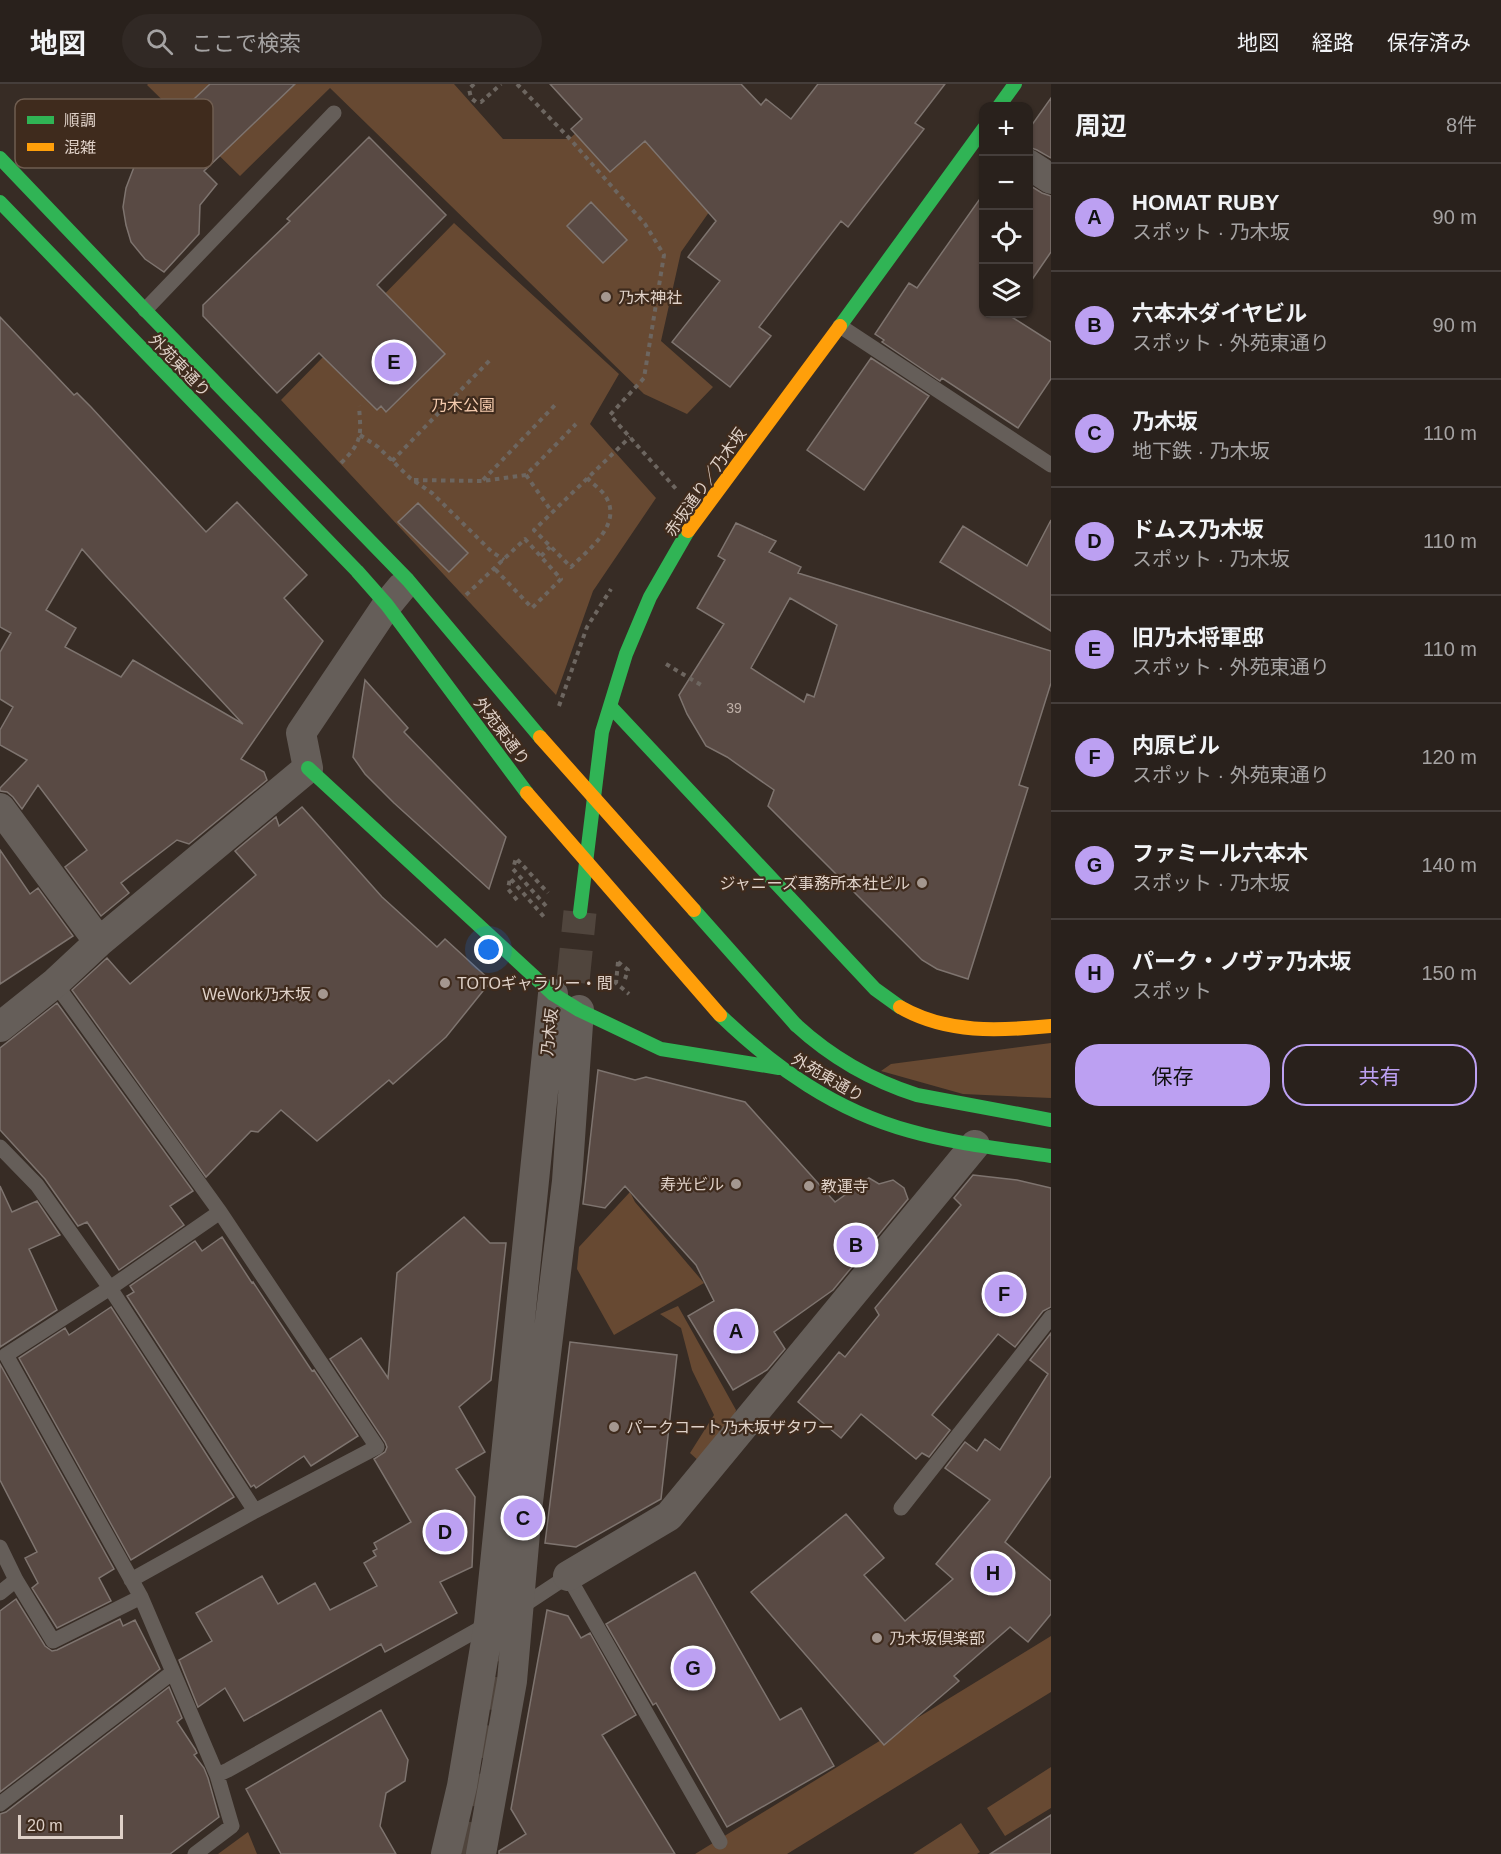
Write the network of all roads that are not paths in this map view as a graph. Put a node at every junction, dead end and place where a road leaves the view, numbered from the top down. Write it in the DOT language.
graph roads {
  1 [pos="1016,84"];
  2 [pos="1002,102"];
  3 [pos="334,113"];
  4 [pos="979,136"];
  5 [pos="0,158"];
  6 [pos="1033,167"];
  7 [pos="1051,179"];
  8 [pos="0,202"];
  9 [pos="145,310"];
  10 [pos="840,326"];
  11 [pos="1051,465"];
  12 [pos="408,580"];
  13 [pos="387,605"];
  14 [pos="610,706"];
  15 [pos="308,768"];
  16 [pos="0,808"];
  17 [pos="580,912"];
  18 [pos="99,942"];
  19 [pos="55,983"];
  20 [pos="553,994"];
  21 [pos="579,1010"];
  22 [pos="1051,1026"];
  23 [pos="0,1027"];
  24 [pos="779,1068"];
  25 [pos="1051,1120"];
  26 [pos="975,1145"];
  27 [pos="0,1147"];
  28 [pos="1051,1156"];
  29 [pos="219,1212"];
  30 [pos="110,1288"];
  31 [pos="1051,1317"];
  32 [pos="901,1508"];
  33 [pos="255,1511"];
  34 [pos="0,1547"];
  35 [pos="568,1576"];
  36 [pos="16,1580"];
  37 [pos="131,1580"];
  38 [pos="0,1593"];
  39 [pos="141,1597"];
  40 [pos="519,1608"];
  41 [pos="489,1623"];
  42 [pos="174,1672"];
  43 [pos="217,1775"];
  44 [pos="0,1804"];
  45 [pos="720,1842"];
  46 [pos="195,1854"];
  47 [pos="446,1854"];
  48 [pos="481,1854"];
  1 -- 2 [label="main road"];
  3 -- 9 [label="lane"];
  4 -- 10 [label="main road, 赤坂通り／乃木坂"];
  5 -- 9 [label="main road, 外苑東通り"];
  6 -- 7 [label="street"];
  8 -- 13 [label="main road, 外苑東通り"];
  9 -- 12 [label="main road, 外苑東通り"];
  10 -- 11 [label="lane"];
  10 -- 14 [label="main road, 赤坂通り／乃木坂"];
  12 -- 13 [label="street"];
  12 -- 25 [label="main road, 外苑東通り, bridge"];
  13 -- 15 [label="street"];
  13 -- 24 [label="main road, 外苑東通り, bridge"];
  14 -- 17 [label="main road, 赤坂通り／乃木坂"];
  14 -- 22 [label="main road"];
  15 -- 18 [label="street"];
  15 -- 20 [label="main road"];
  16 -- 18 [label="street"];
  18 -- 19 [label="street"];
  19 -- 23 [label="street"];
  19 -- 29 [label="lane"];
  20 -- 21 [label="main road"];
  20 -- 41 [label="street, 乃木坂"];
  21 -- 24 [label="main road"];
  21 -- 40 [label="street, 乃木坂"];
  24 -- 26 [label="main road, 外苑東通り"];
  26 -- 28 [label="main road, 外苑東通り"];
  26 -- 35 [label="street"];
  27 -- 30 [label="lane"];
  29 -- 30 [label="lane"];
  29 -- 33 [label="lane"];
  30 -- 33 [label="lane"];
  30 -- 37 [label="lane"];
  31 -- 32 [label="lane"];
  33 -- 37 [label="lane"];
  34 -- 36 [label="lane"];
  35 -- 40 [label="lane"];
  35 -- 45 [label="lane"];
  36 -- 38 [label="lane"];
  36 -- 39 [label="lane"];
  37 -- 39 [label="lane"];
  39 -- 42 [label="lane"];
  40 -- 41 [label="lane"];
  40 -- 48 [label="street, 乃木坂"];
  41 -- 43 [label="lane"];
  41 -- 47 [label="street, 乃木坂"];
  42 -- 43 [label="lane"];
  42 -- 44 [label="lane"];
  43 -- 46 [label="lane"];
}
